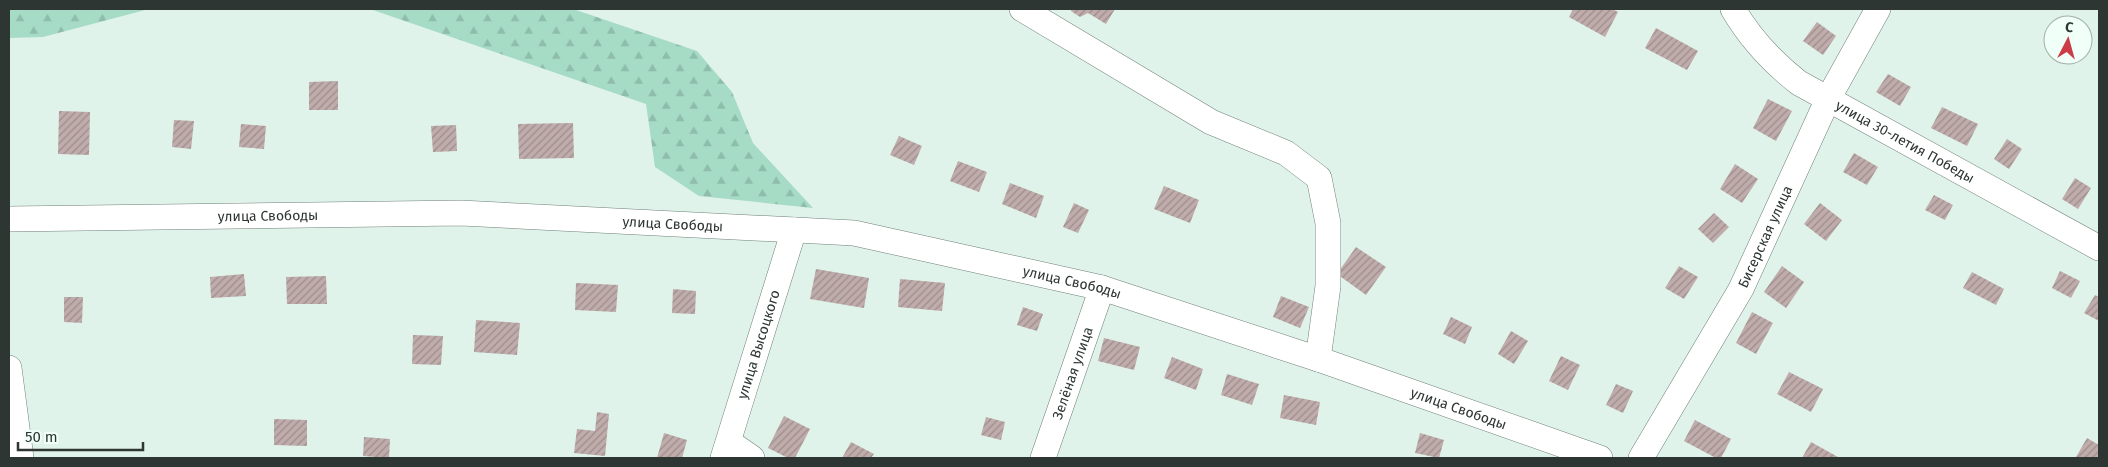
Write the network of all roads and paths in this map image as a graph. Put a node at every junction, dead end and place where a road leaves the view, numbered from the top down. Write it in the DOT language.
graph roads {
  1 [pos="1022,9"];
  2 [pos="1733,9"];
  3 [pos="1878,9"];
  4 [pos="1828,99"];
  5 [pos="9,219"];
  6 [pos="794,230"];
  7 [pos="2099,248"];
  8 [pos="1102,288"];
  9 [pos="1318,359"];
  10 [pos="9,368"];
  11 [pos="726,450"];
  12 [pos="21,458"];
  13 [pos="752,458"];
  14 [pos="1043,458"];
  15 [pos="1600,458"];
  16 [pos="1641,458"];
  1 -- 9 [label="street"];
  2 -- 4 [label="street, улица 30-летия Победы"];
  3 -- 4 [label="street, Бисерская улица"];
  4 -- 7 [label="street, улица 30-летия Победы"];
  4 -- 16 [label="street, Бисерская улица"];
  5 -- 6 [label="street, улица Свободы"];
  6 -- 8 [label="street, улица Свободы"];
  6 -- 11 [label="street, улица Высоцкого"];
  8 -- 9 [label="street, улица Свободы"];
  8 -- 14 [label="street, Зелёная улица"];
  9 -- 15 [label="street, улица Свободы"];
  10 -- 12 [label="street"];
  11 -- 13 [label="street"];
}
